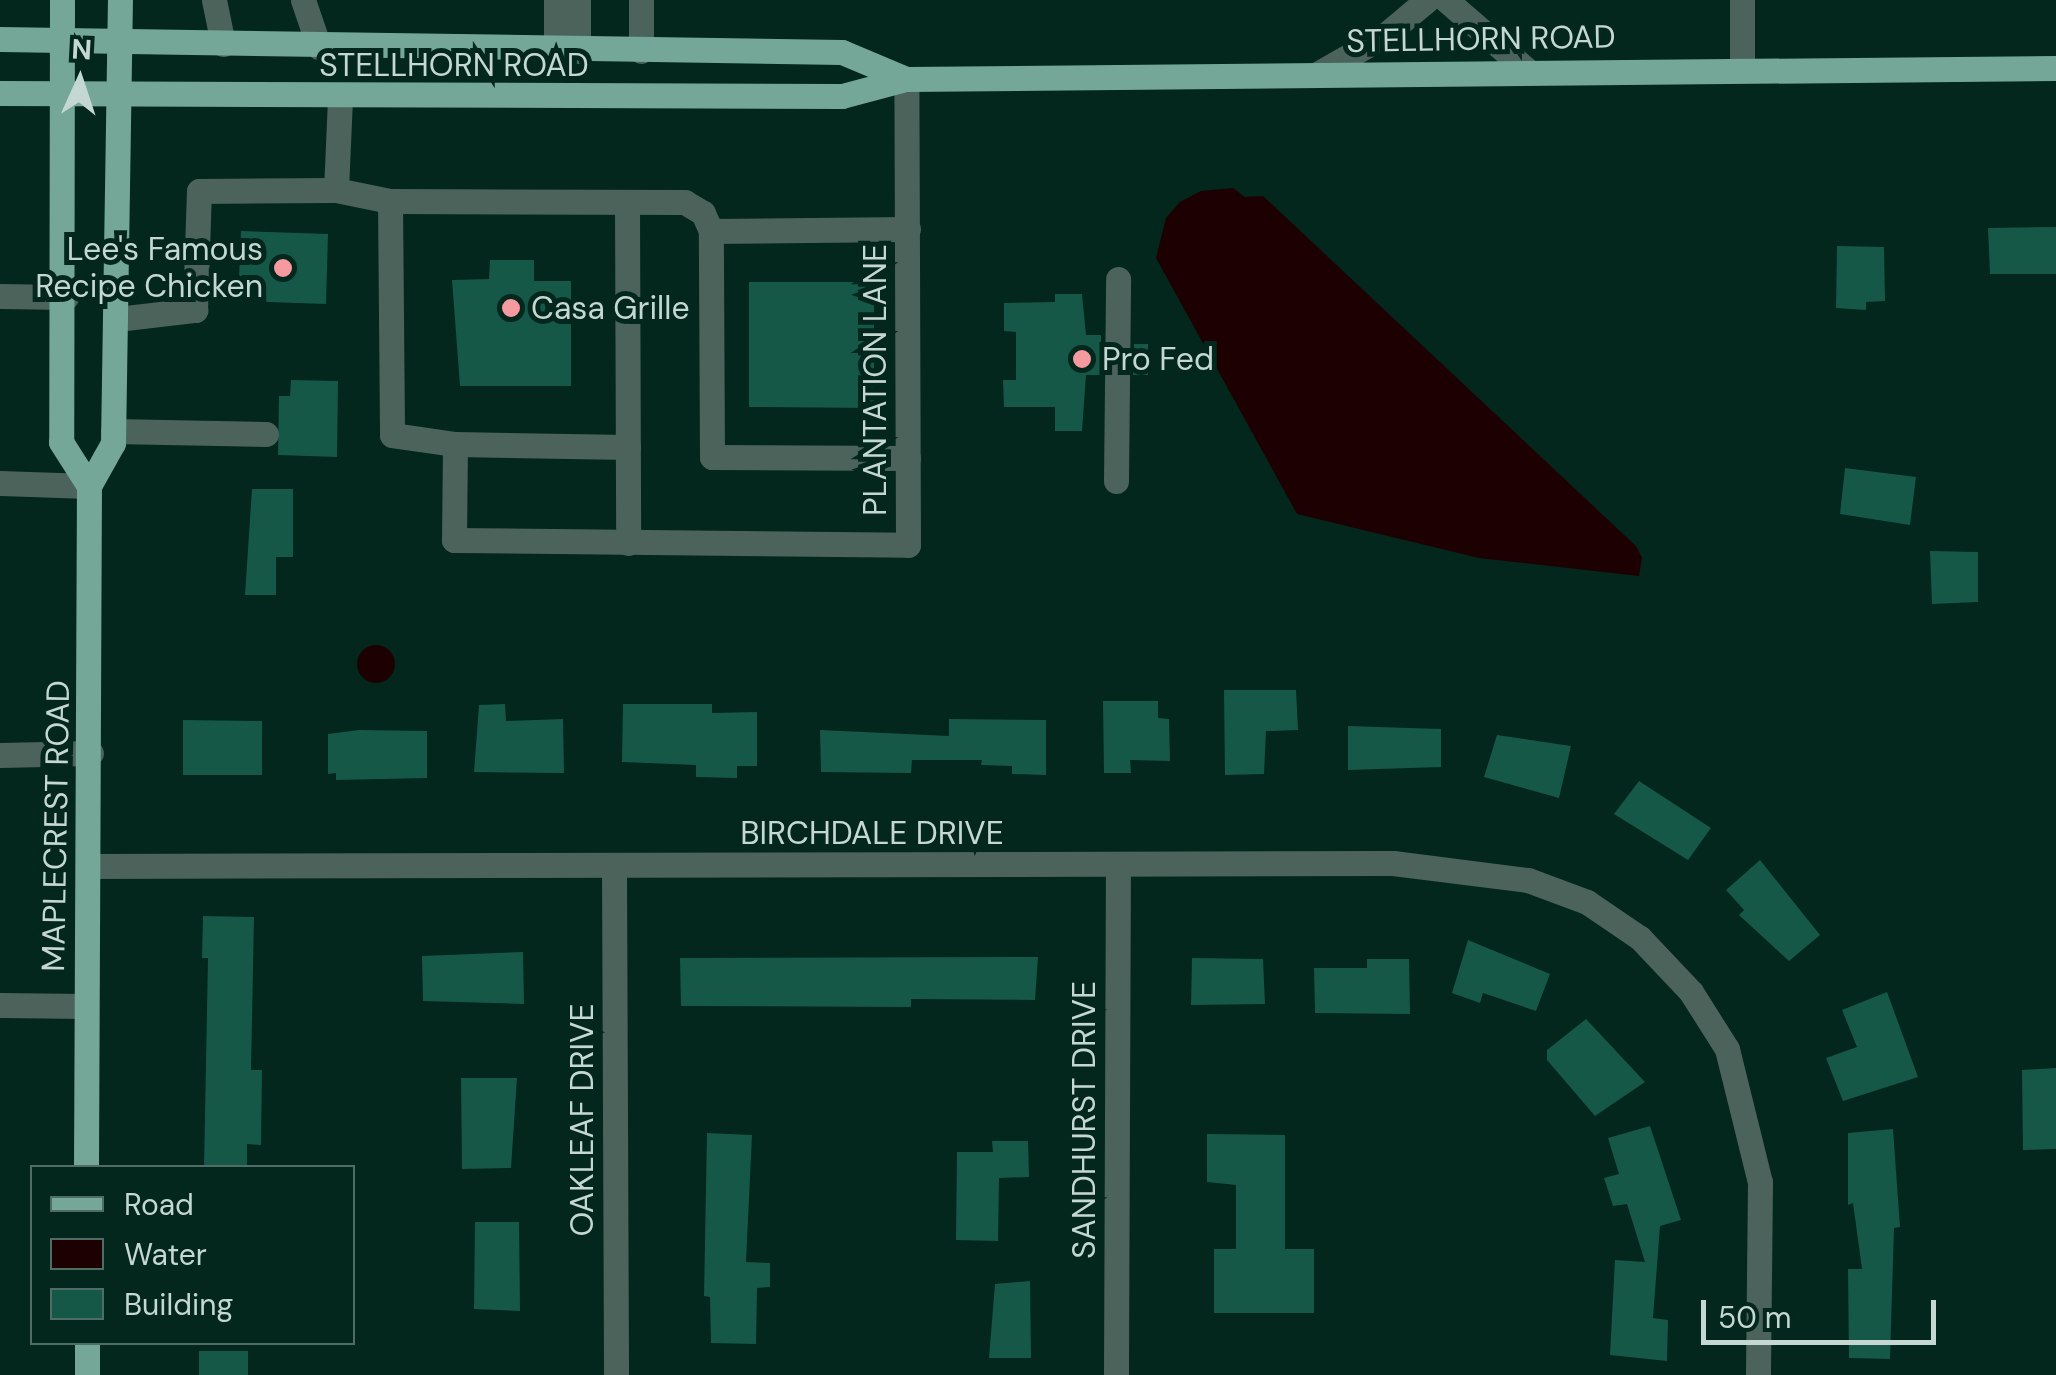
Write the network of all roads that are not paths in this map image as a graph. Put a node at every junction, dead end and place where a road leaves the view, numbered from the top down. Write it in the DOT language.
graph roads {
  1 [pos="62,0"];
  2 [pos="120,0"];
  3 [pos="214,0"];
  4 [pos="303,0"];
  5 [pos="556,0"];
  6 [pos="578,0"];
  7 [pos="642,0"];
  8 [pos="1427,0"];
  9 [pos="1446,0"];
  10 [pos="1742,0"];
  11 [pos="0,39"];
  12 [pos="62,40"];
  13 [pos="119,42"];
  14 [pos="223,44"];
  15 [pos="318,48"];
  16 [pos="567,50"];
  17 [pos="641,51"];
  18 [pos="1742,68"];
  19 [pos="2056,68"];
  20 [pos="1528,71"];
  21 [pos="1318,74"];
  22 [pos="906,79"];
  23 [pos="0,92"];
  24 [pos="64,94"];
  25 [pos="120,94"];
  26 [pos="340,97"];
  27 [pos="336,190"];
  28 [pos="390,201"];
  29 [pos="627,202"];
  30 [pos="908,229"];
  31 [pos="711,232"];
  32 [pos="0,272"];
  33 [pos="1118,280"];
  34 [pos="0,296"];
  35 [pos="66,297"];
  36 [pos="117,320"];
  37 [pos="113,430"];
  38 [pos="266,434"];
  39 [pos="455,444"];
  40 [pos="628,447"];
  41 [pos="908,458"];
  42 [pos="1116,481"];
  43 [pos="0,483"];
  44 [pos="88,486"];
  45 [pos="628,543"];
  46 [pos="91,753"];
  47 [pos="0,754"];
  48 [pos="1118,865"];
  49 [pos="88,866"];
  50 [pos="614,866"];
  51 [pos="0,1004"];
  52 [pos="86,1006"];
  53 [pos="86,1165"];
  54 [pos="86,1345"];
  55 [pos="87,1375"];
  56 [pos="616,1375"];
  57 [pos="1116,1375"];
  58 [pos="1758,1375"];
  1 -- 12 [label="main road"];
  2 -- 13 [label="main road, MAPLECREST ROAD"];
  3 -- 14 [label="street"];
  4 -- 15 [label="street"];
  5 -- 16 [label="street"];
  6 -- 16 [label="street"];
  7 -- 17 [label="street"];
  8 -- 21 [label="street"];
  9 -- 20 [label="street"];
  10 -- 18 [label="street"];
  11 -- 12 [label="main road, STELLHORN ROAD"];
  12 -- 13 [label="main road, STELLHORN ROAD"];
  12 -- 24 [label="main road"];
  13 -- 14 [label="main road, STELLHORN ROAD"];
  13 -- 25 [label="main road, MAPLECREST ROAD"];
  14 -- 15 [label="main road, STELLHORN ROAD"];
  15 -- 16 [label="main road, STELLHORN ROAD"];
  16 -- 17 [label="main road, STELLHORN ROAD"];
  17 -- 22 [label="main road, STELLHORN ROAD"];
  18 -- 19 [label="main road, STELLHORN ROAD"];
  18 -- 20 [label="main road, STELLHORN ROAD"];
  20 -- 21 [label="main road, STELLHORN ROAD"];
  21 -- 22 [label="main road, STELLHORN ROAD"];
  22 -- 26 [label="main road, STELLHORN ROAD"];
  22 -- 30 [label="street, PLANTATION LANE"];
  23 -- 24 [label="main road, STELLHORN ROAD"];
  24 -- 25 [label="main road, STELLHORN ROAD"];
  24 -- 35 [label="main road"];
  25 -- 26 [label="main road, STELLHORN ROAD"];
  25 -- 36 [label="main road, MAPLECREST ROAD"];
  26 -- 27 [label="street"];
  27 -- 28 [label="street"];
  27 -- 36 [label="street"];
  28 -- 29 [label="street"];
  28 -- 39 [label="street"];
  29 -- 31 [label="street"];
  29 -- 40 [label="street"];
  30 -- 31 [label="street"];
  30 -- 41 [label="street, PLANTATION LANE"];
  31 -- 41 [label="street"];
  32 -- 34 [label="street"];
  33 -- 42 [label="street"];
  34 -- 35 [label="street"];
  35 -- 44 [label="main road"];
  36 -- 37 [label="main road, MAPLECREST ROAD"];
  37 -- 38 [label="street"];
  37 -- 44 [label="main road, MAPLECREST ROAD"];
  39 -- 40 [label="street"];
  39 -- 45 [label="street"];
  40 -- 45 [label="street"];
  41 -- 45 [label="street, PLANTATION LANE"];
  43 -- 44 [label="street"];
  44 -- 46 [label="main road, MAPLECREST ROAD"];
  46 -- 47 [label="street"];
  46 -- 49 [label="main road, MAPLECREST ROAD"];
  48 -- 50 [label="street, BIRCHDALE DRIVE"];
  48 -- 57 [label="street, SANDHURST DRIVE"];
  48 -- 58 [label="street, BIRCHDALE DRIVE"];
  49 -- 50 [label="street, BIRCHDALE DRIVE"];
  49 -- 52 [label="main road, MAPLECREST ROAD"];
  50 -- 56 [label="street, OAKLEAF DRIVE"];
  51 -- 52 [label="street"];
  52 -- 53 [label="main road, MAPLECREST ROAD"];
  54 -- 55 [label="main road"];
}
